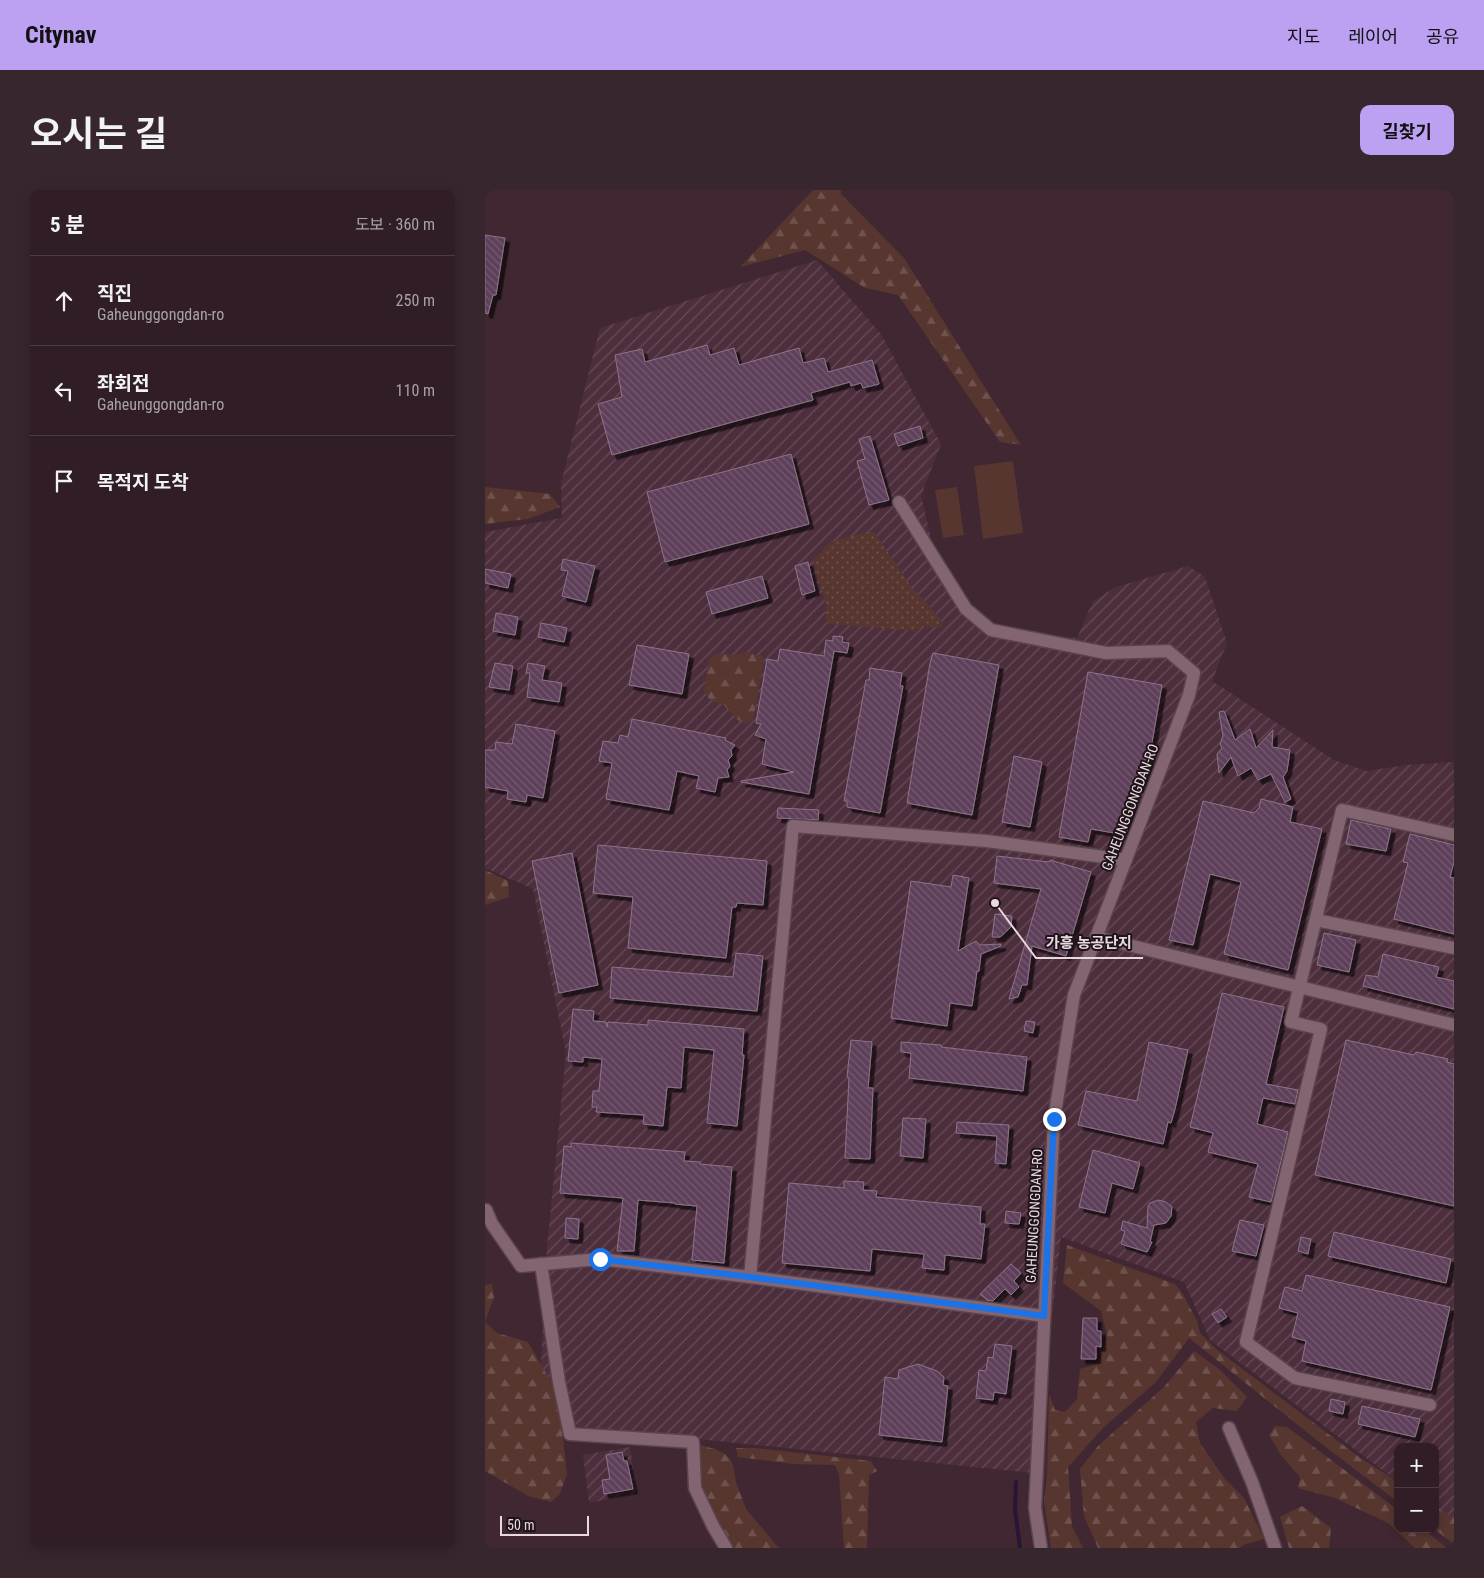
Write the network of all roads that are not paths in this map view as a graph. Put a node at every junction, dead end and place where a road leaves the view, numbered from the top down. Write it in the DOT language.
graph roads {
  1 [pos="899,502"];
  2 [pos="1454,834"];
  3 [pos="1125,860"];
  4 [pos="1315,920"];
  5 [pos="1096,937"];
  6 [pos="1454,948"];
  7 [pos="1300,987"];
  8 [pos="1454,1025"];
  9 [pos="486,1210"];
  10 [pos="541,1264"];
  11 [pos="750,1277"];
  12 [pos="1044,1316"];
  13 [pos="1429,1405"];
  14 [pos="1229,1428"];
  15 [pos="726,1548"];
  16 [pos="1041,1548"];
  17 [pos="1275,1548"];
  1 -- 3 [label="street, GAHEUNGGONGDAN-RO"];
  2 -- 4 [label="street"];
  3 -- 5 [label="street, GAHEUNGGONGDAN-RO"];
  3 -- 11 [label="street"];
  4 -- 6 [label="street"];
  4 -- 7 [label="street"];
  5 -- 7 [label="street"];
  5 -- 12 [label="street, GAHEUNGGONGDAN-RO"];
  7 -- 8 [label="street"];
  7 -- 13 [label="street"];
  9 -- 10 [label="street"];
  10 -- 11 [label="street"];
  10 -- 15 [label="street"];
  11 -- 12 [label="street"];
  12 -- 16 [label="street, GAHEUNGGONGDAN-RO"];
  14 -- 17 [label="street"];
}
